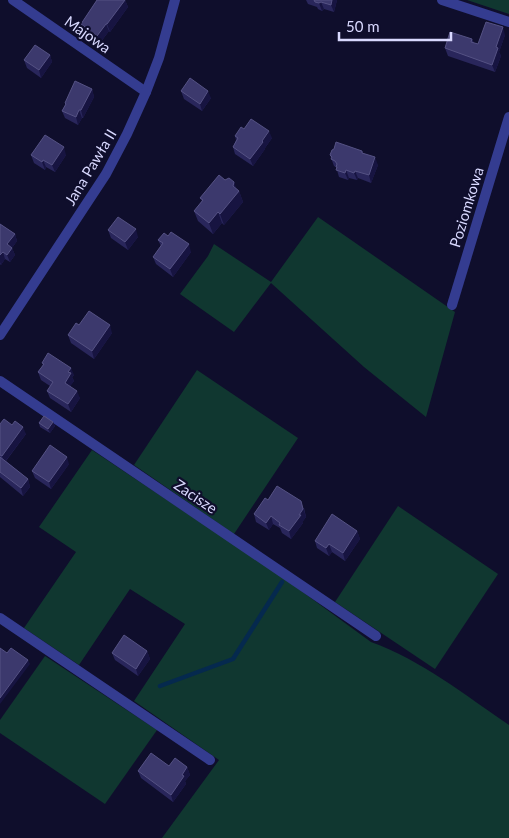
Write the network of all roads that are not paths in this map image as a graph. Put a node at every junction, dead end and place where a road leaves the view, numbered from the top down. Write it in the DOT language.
graph roads {
  1 [pos="13,0"];
  2 [pos="175,0"];
  3 [pos="442,0"];
  4 [pos="509,22"];
  5 [pos="146,92"];
  6 [pos="509,117"];
  7 [pos="452,305"];
  8 [pos="0,335"];
  9 [pos="0,381"];
  10 [pos="0,618"];
  11 [pos="376,636"];
  12 [pos="210,760"];
  1 -- 5 [label="street, Majowa"];
  2 -- 5 [label="street, Jana Pawła II"];
  3 -- 4 [label="street"];
  5 -- 8 [label="street, Jana Pawła II"];
  6 -- 7 [label="street, Poziomkowa"];
  9 -- 11 [label="street, Zacisze"];
  10 -- 12 [label="street"];
}
